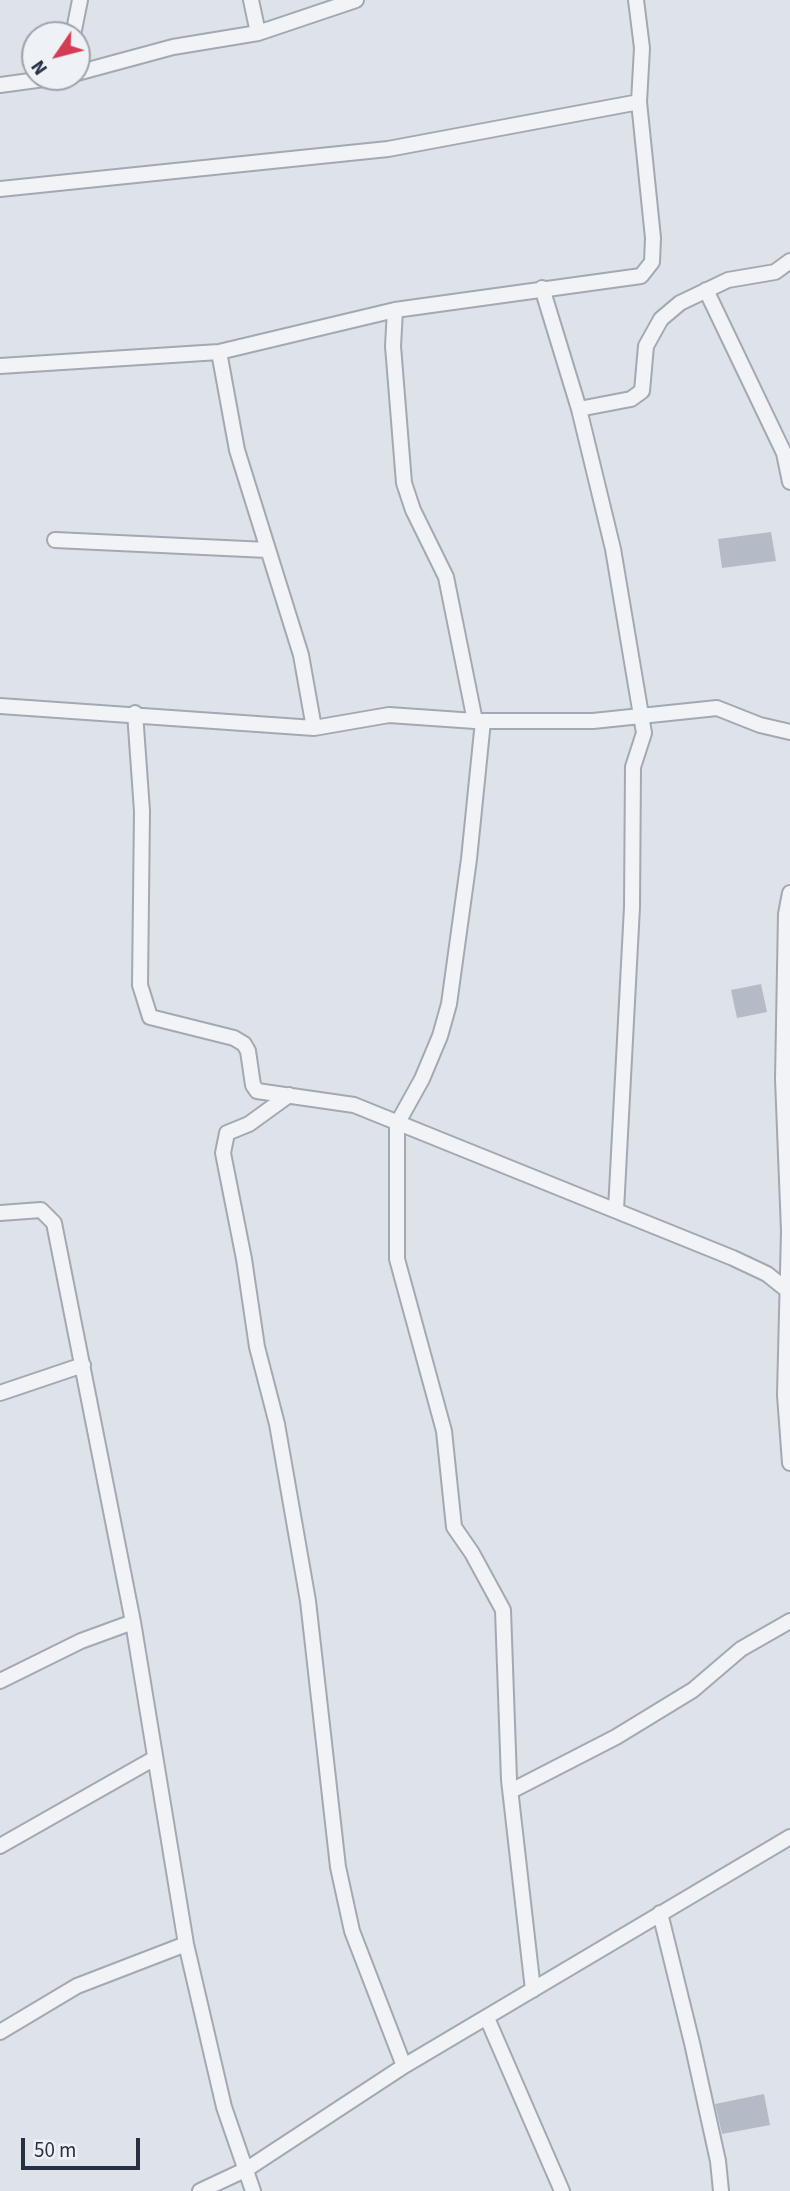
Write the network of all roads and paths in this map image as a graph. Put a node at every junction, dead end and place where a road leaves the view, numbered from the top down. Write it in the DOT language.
graph roads {
  1 [pos="80,0"];
  2 [pos="251,0"];
  3 [pos="356,0"];
  4 [pos="636,0"];
  5 [pos="76,21"];
  6 [pos="258,33"];
  7 [pos="91,69"];
  8 [pos="21,82"];
  9 [pos="0,85"];
  10 [pos="639,102"];
  11 [pos="0,188"];
  12 [pos="790,261"];
  13 [pos="542,288"];
  14 [pos="706,290"];
  15 [pos="396,310"];
  16 [pos="219,352"];
  17 [pos="0,366"];
  18 [pos="579,409"];
  19 [pos="790,482"];
  20 [pos="55,540"];
  21 [pos="267,550"];
  22 [pos="0,706"];
  23 [pos="135,713"];
  24 [pos="643,716"];
  25 [pos="479,721"];
  26 [pos="314,728"];
  27 [pos="790,732"];
  28 [pos="790,893"];
  29 [pos="289,1096"];
  30 [pos="397,1124"];
  31 [pos="615,1210"];
  32 [pos="0,1213"];
  33 [pos="787,1290"];
  34 [pos="83,1365"];
  35 [pos="0,1393"];
  36 [pos="790,1463"];
  37 [pos="790,1621"];
  38 [pos="133,1622"];
  39 [pos="0,1681"];
  40 [pos="155,1758"];
  41 [pos="511,1791"];
  42 [pos="790,1837"];
  43 [pos="0,1846"];
  44 [pos="660,1913"];
  45 [pos="186,1944"];
  46 [pos="533,1990"];
  47 [pos="487,2018"];
  48 [pos="0,2032"];
  49 [pos="404,2066"];
  50 [pos="247,2169"];
  51 [pos="200,2191"];
  52 [pos="253,2191"];
  53 [pos="562,2191"];
  54 [pos="721,2191"];
  1 -- 5 [label="street"];
  2 -- 6 [label="street"];
  3 -- 6 [label="street"];
  4 -- 10 [label="street"];
  6 -- 7 [label="street"];
  8 -- 9 [label="street"];
  10 -- 11 [label="street"];
  10 -- 13 [label="street"];
  12 -- 14 [label="street"];
  13 -- 15 [label="street"];
  13 -- 18 [label="street"];
  14 -- 18 [label="street"];
  14 -- 19 [label="street"];
  15 -- 16 [label="street"];
  15 -- 25 [label="street"];
  16 -- 17 [label="street"];
  16 -- 21 [label="street"];
  18 -- 24 [label="street"];
  20 -- 21 [label="street"];
  21 -- 26 [label="street"];
  22 -- 23 [label="street"];
  23 -- 26 [label="street"];
  23 -- 29 [label="street"];
  24 -- 25 [label="street"];
  24 -- 27 [label="street"];
  24 -- 31 [label="street"];
  25 -- 26 [label="street"];
  25 -- 30 [label="street"];
  28 -- 33 [label="street"];
  29 -- 30 [label="street"];
  29 -- 49 [label="street"];
  30 -- 31 [label="street"];
  30 -- 41 [label="street"];
  31 -- 33 [label="street"];
  32 -- 34 [label="street"];
  33 -- 36 [label="street"];
  34 -- 35 [label="street"];
  34 -- 38 [label="street"];
  37 -- 41 [label="street"];
  38 -- 39 [label="street"];
  38 -- 40 [label="street"];
  40 -- 43 [label="street"];
  40 -- 45 [label="street"];
  41 -- 46 [label="street"];
  42 -- 44 [label="street"];
  44 -- 46 [label="street"];
  44 -- 54 [label="street"];
  45 -- 48 [label="street"];
  45 -- 50 [label="street"];
  46 -- 47 [label="street"];
  47 -- 49 [label="street"];
  47 -- 53 [label="street"];
  49 -- 50 [label="street"];
  50 -- 51 [label="street"];
  50 -- 52 [label="street"];
}
